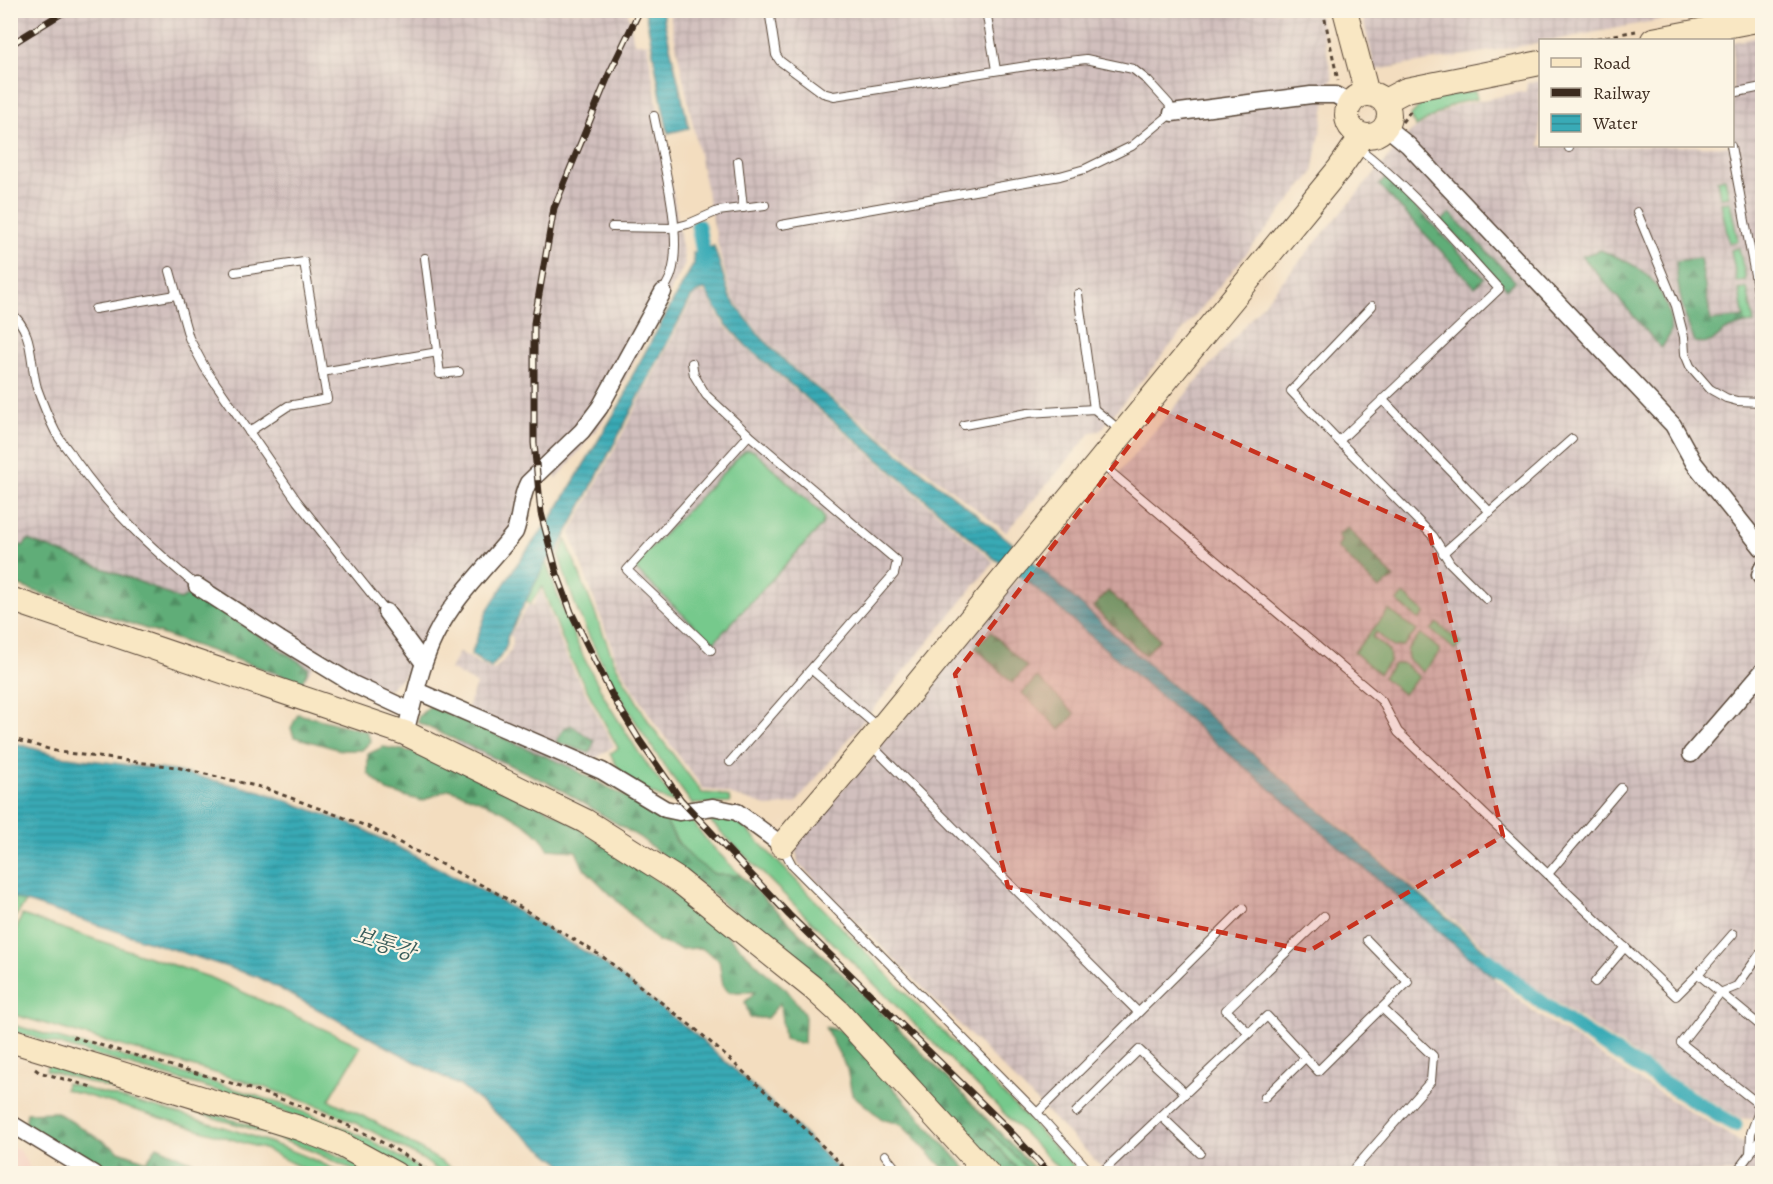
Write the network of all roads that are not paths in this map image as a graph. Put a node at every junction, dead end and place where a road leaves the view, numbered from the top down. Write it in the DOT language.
graph roads {
  1 [pos="769,10"];
  2 [pos="986,10"];
  3 [pos="1341,11"];
  4 [pos="1762,19"];
  5 [pos="1658,39"];
  6 [pos="1539,63"];
  7 [pos="996,70"];
  8 [pos="1762,87"];
  9 [pos="1734,93"];
  10 [pos="1359,98"];
  11 [pos="1172,113"];
  12 [pos="654,116"];
  13 [pos="1390,130"];
  14 [pos="1359,141"];
  15 [pos="1731,147"];
  16 [pos="738,161"];
  17 [pos="765,205"];
  18 [pos="743,208"];
  19 [pos="1637,212"];
  20 [pos="782,225"];
  21 [pos="612,227"];
  22 [pos="673,228"];
  23 [pos="425,258"];
  24 [pos="170,271"];
  25 [pos="235,272"];
  26 [pos="663,292"];
  27 [pos="1078,294"];
  28 [pos="176,295"];
  29 [pos="1372,306"];
  30 [pos="95,309"];
  31 [pos="10,312"];
  32 [pos="1762,313"];
  33 [pos="438,352"];
  34 [pos="692,363"];
  35 [pos="322,372"];
  36 [pos="459,372"];
  37 [pos="1382,399"];
  38 [pos="1762,402"];
  39 [pos="1094,409"];
  40 [pos="964,425"];
  41 [pos="249,432"];
  42 [pos="1124,433"];
  43 [pos="749,435"];
  44 [pos="1572,439"];
  45 [pos="1339,441"];
  46 [pos="1099,462"];
  47 [pos="1490,512"];
  48 [pos="1762,548"];
  49 [pos="1443,553"];
  50 [pos="1762,569"];
  51 [pos="1762,578"];
  52 [pos="197,586"];
  53 [pos="10,599"];
  54 [pos="1486,599"];
  55 [pos="386,612"];
  56 [pos="711,650"];
  57 [pos="423,662"];
  58 [pos="812,670"];
  59 [pos="1762,672"];
  60 [pos="417,691"];
  61 [pos="408,722"];
  62 [pos="874,736"];
  63 [pos="1691,754"];
  64 [pos="730,762"];
  65 [pos="1621,788"];
  66 [pos="782,845"];
  67 [pos="1548,874"];
  68 [pos="1243,909"];
  69 [pos="1324,916"];
  70 [pos="1733,934"];
  71 [pos="1367,940"];
  72 [pos="1625,947"];
  73 [pos="1762,951"];
  74 [pos="1698,974"];
  75 [pos="1595,982"];
  76 [pos="1720,993"];
  77 [pos="1382,1008"];
  78 [pos="1138,1012"];
  79 [pos="1762,1027"];
  80 [pos="1249,1034"];
  81 [pos="10,1040"];
  82 [pos="1305,1058"];
  83 [pos="1185,1093"];
  84 [pos="1264,1098"];
  85 [pos="1036,1113"];
  86 [pos="1076,1113"];
  87 [pos="1161,1116"];
  88 [pos="10,1123"];
  89 [pos="1762,1137"];
  90 [pos="1200,1153"];
  91 [pos="1750,1154"];
  92 [pos="885,1155"];
  93 [pos="94,1173"];
  94 [pos="395,1173"];
  95 [pos="900,1173"];
  96 [pos="988,1173"];
  97 [pos="1092,1173"];
  98 [pos="1100,1173"];
  99 [pos="1350,1173"];
  100 [pos="1735,1173"];
  1 -- 7 [label="lane"];
  2 -- 7 [label="lane"];
  3 -- 10 [label="street"];
  4 -- 5 [label="street"];
  6 -- 10 [label="street"];
  7 -- 11 [label="lane"];
  8 -- 9 [label="lane"];
  10 -- 11 [label="street"];
  10 -- 13 [label="street"];
  10 -- 14 [label="street"];
  11 -- 20 [label="lane"];
  12 -- 22 [label="lane"];
  13 -- 14 [label="street"];
  13 -- 48 [label="street"];
  14 -- 37 [label="lane"];
  14 -- 42 [label="street"];
  15 -- 32 [label="lane"];
  16 -- 18 [label="lane"];
  17 -- 18 [label="lane"];
  18 -- 22 [label="lane"];
  19 -- 38 [label="lane"];
  21 -- 22 [label="lane"];
  22 -- 26 [label="lane"];
  23 -- 33 [label="lane"];
  24 -- 28 [label="lane"];
  25 -- 35 [label="lane"];
  26 -- 57 [label="street"];
  27 -- 39 [label="lane"];
  28 -- 30 [label="lane"];
  28 -- 41 [label="lane"];
  29 -- 45 [label="lane"];
  31 -- 52 [label="lane"];
  33 -- 35 [label="lane"];
  33 -- 36 [label="lane"];
  34 -- 43 [label="lane"];
  35 -- 41 [label="lane"];
  37 -- 45 [label="lane"];
  37 -- 47 [label="lane"];
  39 -- 40 [label="lane"];
  39 -- 42 [label="lane"];
  41 -- 55 [label="lane"];
  42 -- 46 [label="street"];
  43 -- 56 [label="lane"];
  43 -- 58 [label="lane"];
  44 -- 47 [label="lane"];
  45 -- 49 [label="lane"];
  46 -- 62 [label="street"];
  46 -- 67 [label="lane"];
  47 -- 49 [label="lane"];
  49 -- 54 [label="lane"];
  50 -- 51 [label="street"];
  52 -- 61 [label="street"];
  53 -- 61 [label="street"];
  55 -- 57 [label="street"];
  57 -- 60 [label="street"];
  58 -- 62 [label="lane"];
  58 -- 64 [label="lane"];
  59 -- 63 [label="street"];
  60 -- 61 [label="street"];
  60 -- 66 [label="street"];
  61 -- 96 [label="street"];
  62 -- 66 [label="street"];
  62 -- 78 [label="lane"];
  65 -- 67 [label="lane"];
  66 -- 85 [label="lane"];
  67 -- 72 [label="lane"];
  68 -- 78 [label="lane"];
  69 -- 80 [label="lane"];
  70 -- 74 [label="lane"];
  71 -- 77 [label="lane"];
  72 -- 74 [label="lane"];
  72 -- 75 [label="lane"];
  73 -- 76 [label="lane"];
  74 -- 76 [label="lane"];
  76 -- 79 [label="lane"];
  76 -- 91 [label="lane"];
  77 -- 82 [label="lane"];
  77 -- 99 [label="lane"];
  78 -- 85 [label="lane"];
  80 -- 82 [label="lane"];
  80 -- 83 [label="lane"];
  81 -- 94 [label="street"];
  82 -- 84 [label="lane"];
  83 -- 86 [label="lane"];
  83 -- 87 [label="lane"];
  85 -- 97 [label="lane"];
  87 -- 90 [label="lane"];
  87 -- 98 [label="lane"];
  88 -- 93 [label="street"];
  89 -- 91 [label="lane"];
  91 -- 100 [label="lane"];
  92 -- 95 [label="lane"];
}
